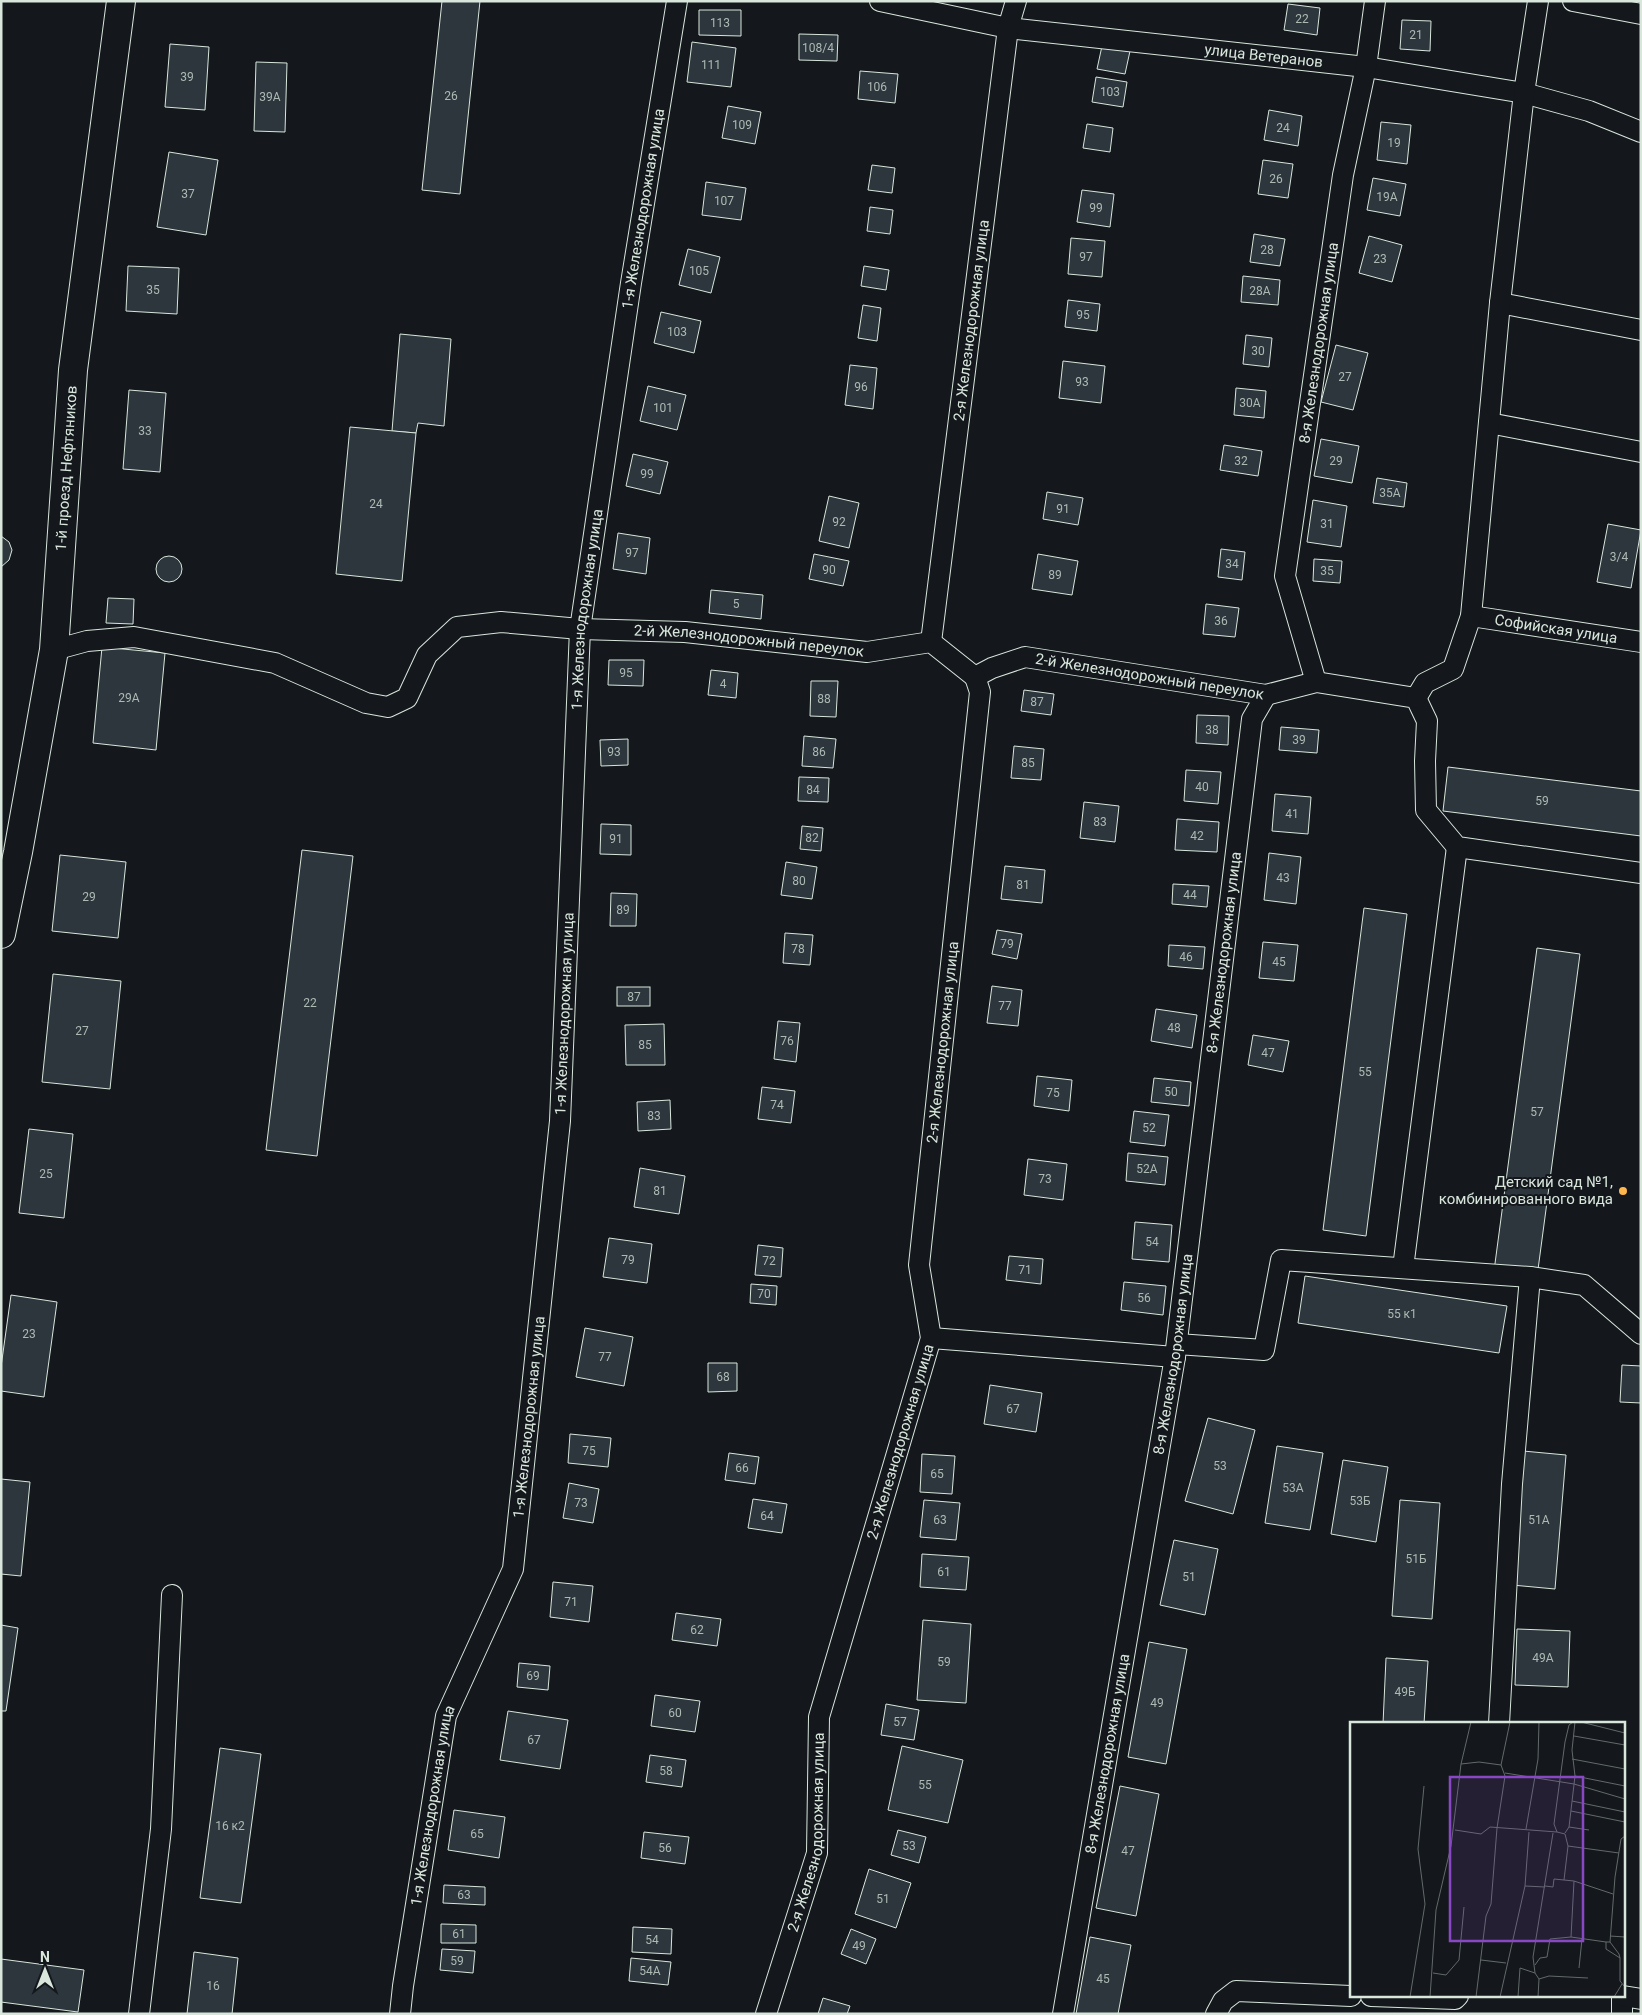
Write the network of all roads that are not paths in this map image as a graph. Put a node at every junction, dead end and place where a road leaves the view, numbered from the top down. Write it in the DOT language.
graph roads {
  1 [pos="121,1"];
  2 [pos="677,1"];
  3 [pos="880,1"];
  4 [pos="1016,1"];
  5 [pos="1375,1"];
  6 [pos="1538,1"];
  7 [pos="1574,1"];
  8 [pos="1641,14"];
  9 [pos="1008,28"];
  10 [pos="1366,67"];
  11 [pos="1524,93"];
  12 [pos="1641,132"];
  13 [pos="1500,303"];
  14 [pos="1641,330"];
  15 [pos="1489,423"];
  16 [pos="1641,452"];
  17 [pos="1471,616"];
  18 [pos="580,629"];
  19 [pos="931,642"];
  20 [pos="1641,642"];
  21 [pos="54,650"];
  22 [pos="975,677"];
  23 [pos="1316,682"];
  24 [pos="1266,695"];
  25 [pos="1416,698"];
  26 [pos="1457,847"];
  27 [pos="1641,872"];
  28 [pos="1,934"];
  29 [pos="1403,1268"];
  30 [pos="1530,1277"];
  31 [pos="1641,1334"];
  32 [pos="931,1338"];
  33 [pos="1176,1350"];
  34 [pos="172,1595"];
  35 [pos="1499,1722"];
  36 [pos="1350,1996"];
  37 [pos="1624,1996"];
  38 [pos="1426,1998"];
  39 [pos="1455,1998"];
  40 [pos="1623,1998"];
  41 [pos="1641,1999"];
  42 [pos="139,2014"];
  43 [pos="400,2014"];
  44 [pos="766,2014"];
  45 [pos="1063,2014"];
  46 [pos="1216,2014"];
  47 [pos="1622,2014"];
  1 -- 21 [label="street, 1-й проезд Нефтяников"];
  2 -- 18 [label="street, 1-я Железнодорожная улица"];
  3 -- 9 [label="street, улица Ветеранов"];
  4 -- 9 [label="street, 2-я Железнодорожная улица"];
  5 -- 10 [label="street, 8-я Железнодорожная улица"];
  6 -- 11 [label="street"];
  7 -- 8 [label="street"];
  9 -- 10 [label="street, улица Ветеранов"];
  9 -- 19 [label="street, 2-я Железнодорожная улица"];
  10 -- 11 [label="street, улица Ветеранов"];
  10 -- 23 [label="street, 8-я Железнодорожная улица"];
  11 -- 12 [label="street, улица Ветеранов"];
  11 -- 13 [label="street"];
  13 -- 14 [label="street"];
  13 -- 15 [label="street"];
  15 -- 16 [label="street"];
  15 -- 17 [label="street"];
  17 -- 20 [label="street, Софийская улица"];
  17 -- 25 [label="street"];
  18 -- 19 [label="street, 2-й Железнодорожный переулок"];
  18 -- 21 [label="street, 2-й Железнодорожный переулок"];
  18 -- 43 [label="street, 1-я Железнодорожная улица"];
  19 -- 22 [label="street"];
  21 -- 28 [label="street, 1-й проезд Нефтяников"];
  22 -- 24 [label="street, 2-й Железнодорожный переулок"];
  22 -- 32 [label="street, 2-я Железнодорожная улица"];
  23 -- 24 [label="street, 2-й Железнодорожный переулок"];
  23 -- 25 [label="street, 2-й Железнодорожный переулок"];
  24 -- 33 [label="street, 8-я Железнодорожная улица"];
  25 -- 26 [label="street"];
  26 -- 27 [label="street"];
  26 -- 29 [label="street"];
  29 -- 30 [label="street"];
  29 -- 33 [label="street"];
  30 -- 31 [label="street"];
  30 -- 35 [label="street"];
  32 -- 33 [label="street"];
  32 -- 44 [label="street, 2-я Железнодорожная улица"];
  33 -- 45 [label="street, 8-я Железнодорожная улица"];
  34 -- 42 [label="street"];
  36 -- 46 [label="street"];
  37 -- 41 [label="street"];
  38 -- 39 [label="street"];
  40 -- 47 [label="street"];
}
